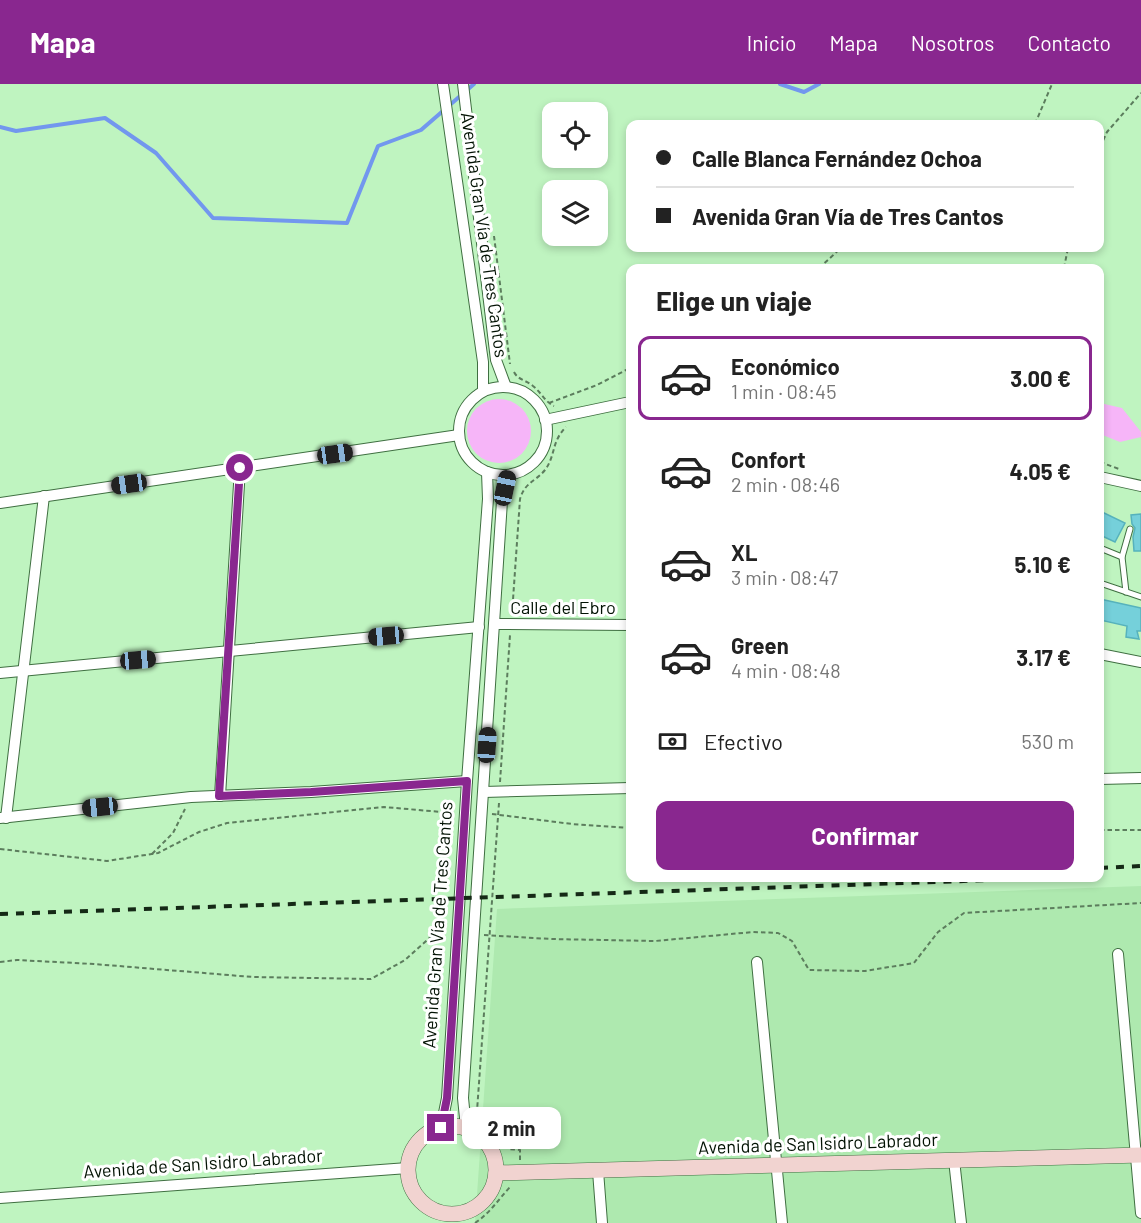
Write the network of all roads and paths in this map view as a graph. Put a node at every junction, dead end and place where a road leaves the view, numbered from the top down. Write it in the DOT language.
graph roads {
  1 [pos="443,84"];
  2 [pos="463,84"];
  3 [pos="1052,84"];
  4 [pos="1141,93"];
  5 [pos="1037,120"];
  6 [pos="1104,138"];
  7 [pos="494,236"];
  8 [pos="837,252"];
  9 [pos="823,264"];
  10 [pos="626,370"];
  11 [pos="506,387"];
  12 [pos="483,392"];
  13 [pos="549,403"];
  14 [pos="626,403"];
  15 [pos="568,416"];
  16 [pos="546,420"];
  17 [pos="459,435"];
  18 [pos="1104,464"];
  19 [pos="240,468"];
  20 [pos="1121,470"];
  21 [pos="487,472"];
  22 [pos="508,475"];
  23 [pos="1104,478"];
  24 [pos="1141,486"];
  25 [pos="44,496"];
  26 [pos="0,503"];
  27 [pos="1130,529"];
  28 [pos="1104,550"];
  29 [pos="1122,557"];
  30 [pos="1104,584"];
  31 [pos="1126,592"];
  32 [pos="1141,597"];
  33 [pos="495,624"];
  34 [pos="511,625"];
  35 [pos="626,625"];
  36 [pos="479,627"];
  37 [pos="229,651"];
  38 [pos="1104,655"];
  39 [pos="1141,662"];
  40 [pos="24,671"];
  41 [pos="0,673"];
  42 [pos="1141,778"];
  43 [pos="1104,779"];
  44 [pos="467,781"];
  45 [pos="626,788"];
  46 [pos="500,791"];
  47 [pos="484,792"];
  48 [pos="219,796"];
  49 [pos="190,797"];
  50 [pos="465,814"];
  51 [pos="482,814"];
  52 [pos="498,814"];
  53 [pos="3,818"];
  54 [pos="626,828"];
  55 [pos="1104,830"];
  56 [pos="1141,830"];
  57 [pos="0,849"];
  58 [pos="152,854"];
  59 [pos="1141,903"];
  60 [pos="457,933"];
  61 [pos="473,934"];
  62 [pos="489,936"];
  63 [pos="1119,954"];
  64 [pos="0,962"];
  65 [pos="757,962"];
  66 [pos="441,1128"];
  67 [pos="466,1128"];
  68 [pos="1139,1155"];
  69 [pos="954,1160"];
  70 [pos="777,1164"];
  71 [pos="408,1168"];
  72 [pos="598,1171"];
  73 [pos="520,1172"];
  74 [pos="496,1173"];
  75 [pos="0,1198"];
  76 [pos="1141,1213"];
  77 [pos="439,1218"];
  78 [pos="459,1218"];
  79 [pos="475,1223"];
  80 [pos="602,1223"];
  81 [pos="782,1223"];
  82 [pos="961,1223"];
  1 -- 12 [label="street, Avenida Gran Vía de Tres Cantos"];
  2 -- 11 [label="street, Avenida Gran Vía de Tres Cantos"];
  3 -- 5 [label="path"];
  4 -- 6 [label="path"];
  7 -- 13 [label="path"];
  8 -- 9 [label="path"];
  10 -- 13 [label="path"];
  11 -- 12 [label="street"];
  11 -- 16 [label="street"];
  12 -- 17 [label="street"];
  13 -- 15 [label="path"];
  14 -- 15 [label="street"];
  15 -- 16 [label="street"];
  15 -- 34 [label="path"];
  16 -- 22 [label="street"];
  17 -- 19 [label="street"];
  17 -- 21 [label="street"];
  18 -- 20 [label="path"];
  19 -- 25 [label="street"];
  19 -- 37 [label="street"];
  21 -- 22 [label="street"];
  21 -- 36 [label="street, Avenida Gran Vía de Tres Cantos"];
  22 -- 33 [label="street, Avenida Gran Vía de Tres Cantos"];
  23 -- 24 [label="street"];
  25 -- 26 [label="street"];
  25 -- 40 [label="street"];
  27 -- 29 [label="lane"];
  28 -- 29 [label="lane"];
  29 -- 31 [label="lane"];
  30 -- 31 [label="lane"];
  31 -- 32 [label="lane"];
  33 -- 34 [label="street, Calle del Ebro"];
  33 -- 47 [label="street, Avenida Gran Vía de Tres Cantos"];
  34 -- 35 [label="street, Calle del Ebro"];
  34 -- 46 [label="path"];
  36 -- 37 [label="street"];
  36 -- 44 [label="street, Avenida Gran Vía de Tres Cantos"];
  37 -- 40 [label="street"];
  37 -- 48 [label="street"];
  38 -- 39 [label="street"];
  40 -- 41 [label="street"];
  40 -- 53 [label="street"];
  42 -- 43 [label="street"];
  44 -- 48 [label="street"];
  44 -- 50 [label="street, Avenida Gran Vía de Tres Cantos"];
  45 -- 46 [label="street"];
  46 -- 47 [label="street"];
  46 -- 52 [label="path"];
  47 -- 51 [label="street, Avenida Gran Vía de Tres Cantos"];
  48 -- 49 [label="street"];
  49 -- 53 [label="street"];
  49 -- 58 [label="path"];
  50 -- 58 [label="path"];
  50 -- 60 [label="street, Avenida Gran Vía de Tres Cantos"];
  51 -- 52 [label="path"];
  51 -- 61 [label="street, Avenida Gran Vía de Tres Cantos"];
  52 -- 54 [label="path"];
  52 -- 62 [label="path"];
  55 -- 56 [label="path"];
  57 -- 58 [label="path"];
  59 -- 62 [label="path"];
  60 -- 64 [label="path"];
  60 -- 66 [label="street, Avenida Gran Vía de Tres Cantos"];
  61 -- 62 [label="path"];
  61 -- 67 [label="street, Avenida Gran Vía de Tres Cantos"];
  62 -- 73 [label="path"];
  63 -- 68 [label="street"];
  65 -- 70 [label="street"];
  66 -- 67 [label="street"];
  66 -- 71 [label="street"];
  67 -- 74 [label="street"];
  68 -- 69 [label="street, Avenida de San Isidro Labrador"];
  68 -- 76 [label="street"];
  69 -- 70 [label="street, Avenida de San Isidro Labrador"];
  69 -- 82 [label="street"];
  70 -- 72 [label="street, Avenida de San Isidro Labrador"];
  70 -- 81 [label="street"];
  71 -- 75 [label="street, Avenida de San Isidro Labrador"];
  71 -- 77 [label="street"];
  72 -- 73 [label="street, Avenida de San Isidro Labrador"];
  72 -- 80 [label="street"];
  73 -- 74 [label="street, Avenida de San Isidro Labrador"];
  73 -- 79 [label="path"];
  74 -- 78 [label="street"];
  77 -- 78 [label="street"];
}
